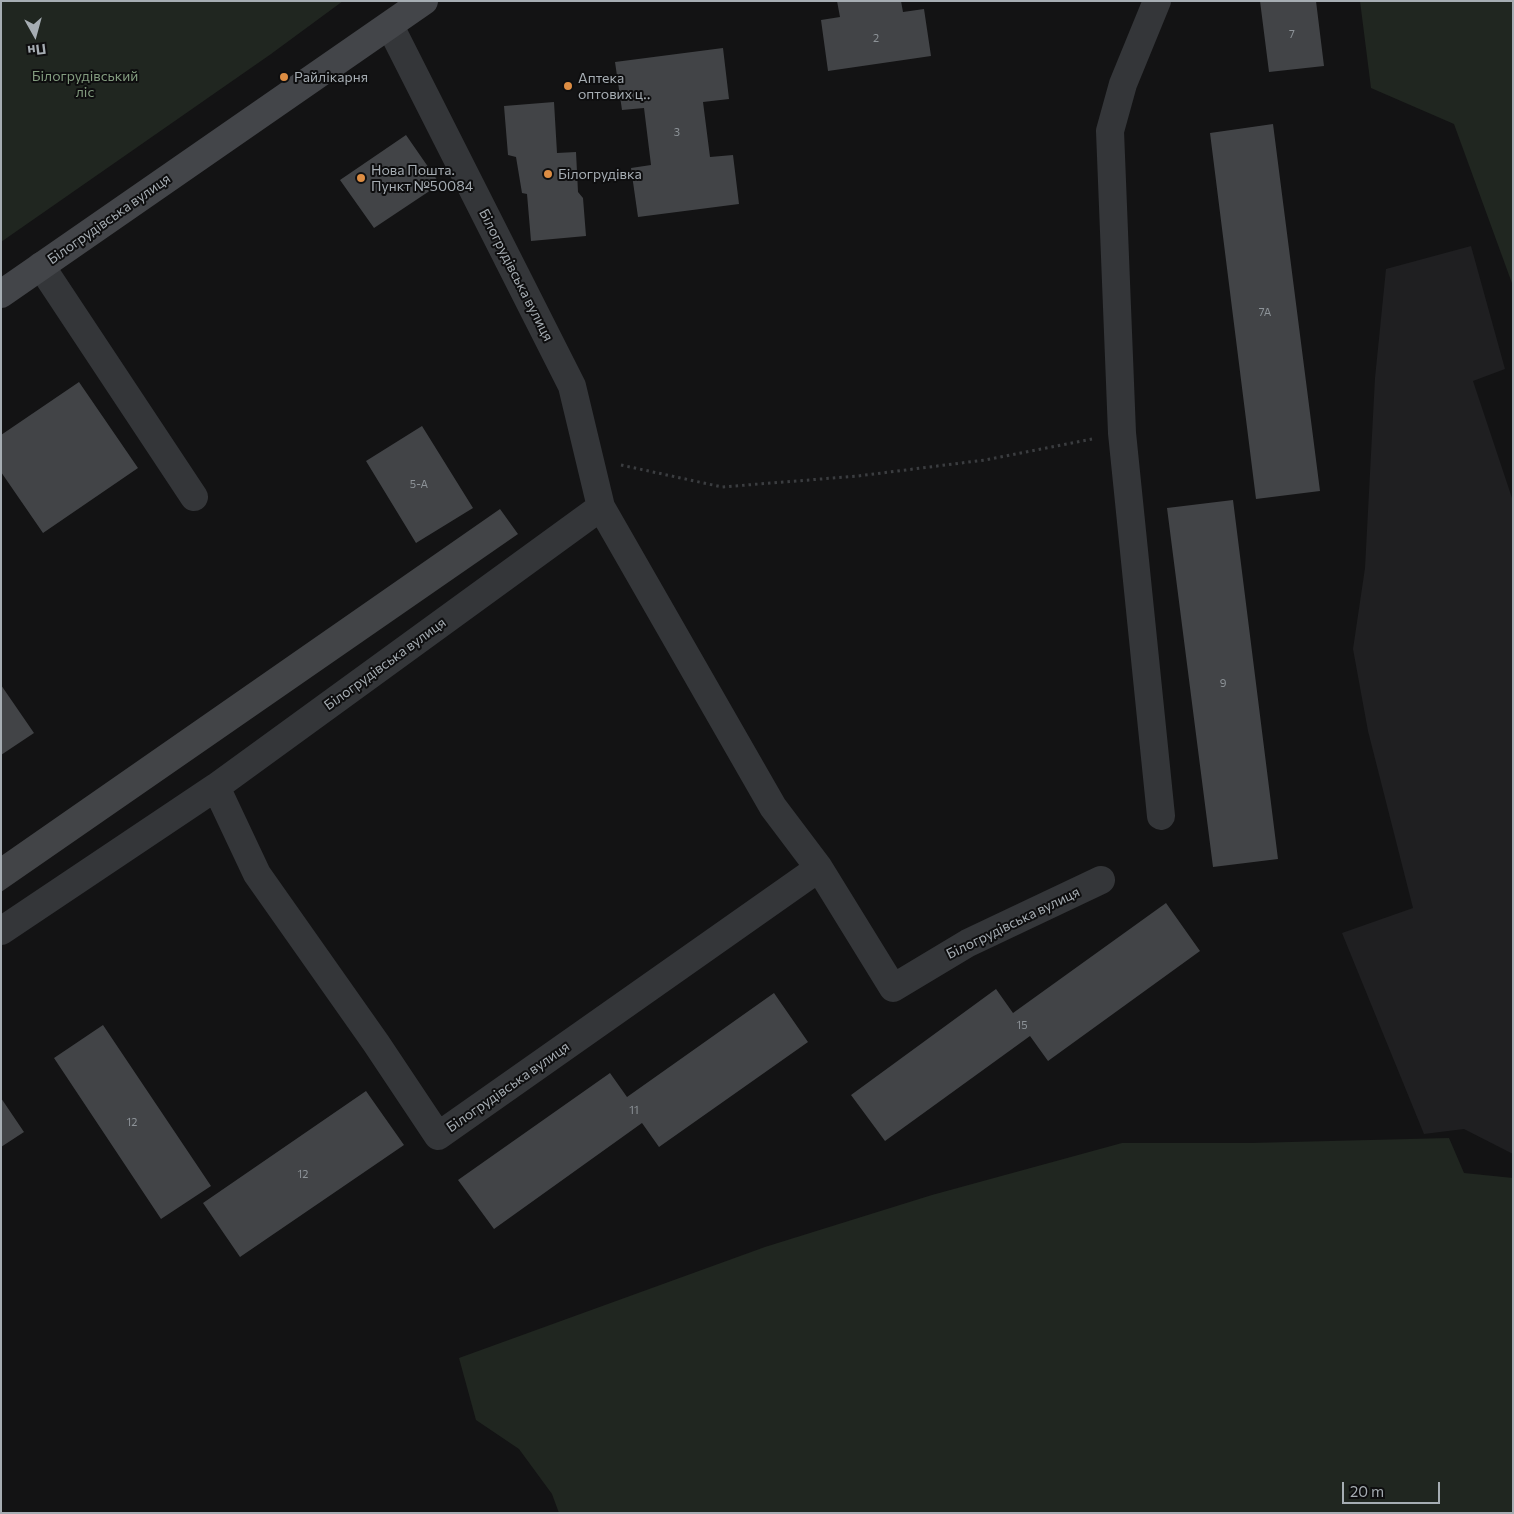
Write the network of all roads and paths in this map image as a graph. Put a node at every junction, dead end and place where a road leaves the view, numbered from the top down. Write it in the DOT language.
graph roads {
  1 [pos="424,1"];
  2 [pos="1157,1"];
  3 [pos="390,26"];
  4 [pos="41,266"];
  5 [pos="1,294"];
  6 [pos="1122,434"];
  7 [pos="590,458"];
  8 [pos="194,497"];
  9 [pos="601,507"];
  10 [pos="216,787"];
  11 [pos="1161,816"];
  12 [pos="819,868"];
  13 [pos="1101,880"];
  14 [pos="1,931"];
  1 -- 3 [label="street, Білогрудівська вулиця"];
  2 -- 6 [label="street"];
  3 -- 4 [label="street, Білогрудівська вулиця"];
  3 -- 7 [label="street, Білогрудівська вулиця"];
  4 -- 5 [label="street, Білогрудівська вулиця"];
  4 -- 8 [label="street"];
  6 -- 7 [label="path"];
  6 -- 11 [label="street"];
  7 -- 9 [label="street, Білогрудівська вулиця"];
  9 -- 10 [label="street, Білогрудівська вулиця"];
  9 -- 12 [label="street, Білогрудівська вулиця"];
  10 -- 12 [label="street, Білогрудівська вулиця"];
  10 -- 14 [label="street, Білогрудівська вулиця"];
  12 -- 13 [label="street, Білогрудівська вулиця"];
}
